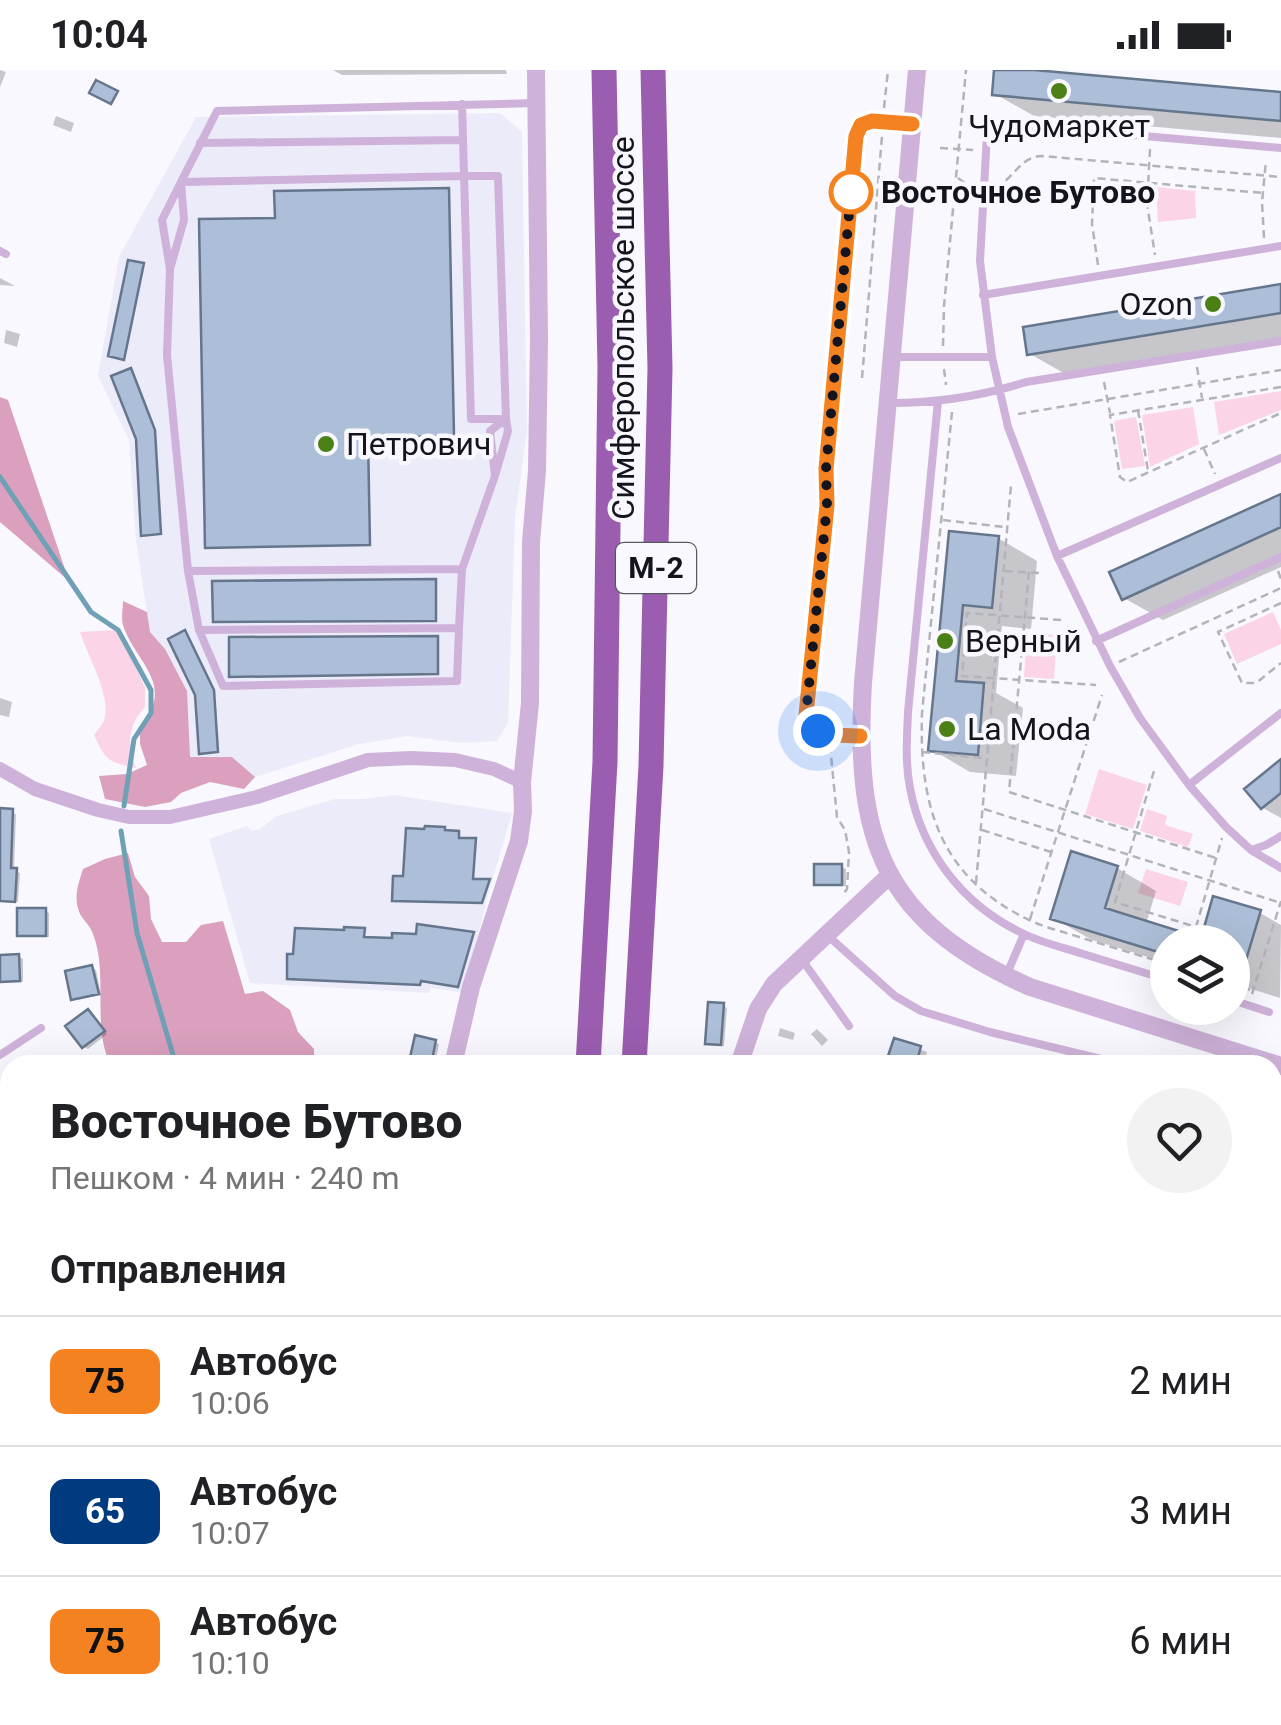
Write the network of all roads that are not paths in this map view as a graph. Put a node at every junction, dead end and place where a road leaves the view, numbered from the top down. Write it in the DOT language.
graph roads {
  1 [pos="536,70"];
  2 [pos="604,70"];
  3 [pos="653,70"];
  4 [pos="917,70"];
  5 [pos="537,103"];
  6 [pos="462,104"];
  7 [pos="912,124"];
  8 [pos="464,140"];
  9 [pos="200,143"];
  10 [pos="1281,148"];
  11 [pos="464,176"];
  12 [pos="181,182"];
  13 [pos="1281,246"];
  14 [pos="170,268"];
  15 [pos="982,295"];
  16 [pos="1281,341"];
  17 [pos="890,357"];
  18 [pos="992,357"];
  19 [pos="1000,390"];
  20 [pos="938,401"];
  21 [pos="886,403"];
  22 [pos="506,418"];
  23 [pos="1281,458"];
  24 [pos="495,476"];
  25 [pos="1057,556"];
  26 [pos="1281,556"];
  27 [pos="462,569"];
  28 [pos="188,572"];
  29 [pos="460,628"];
  30 [pos="199,630"];
  31 [pos="1096,641"];
  32 [pos="1281,712"];
  33 [pos="860,736"];
  34 [pos="0,769"];
  35 [pos="522,782"];
  36 [pos="1189,785"];
  37 [pos="1281,836"];
  38 [pos="1251,850"];
  39 [pos="1281,868"];
  40 [pos="890,874"];
  41 [pos="827,934"];
  42 [pos="1024,934"];
  43 [pos="802,959"];
  44 [pos="1150,974"];
  45 [pos="1006,976"];
  46 [pos="1250,1006"];
  47 [pos="1270,1012"];
  48 [pos="849,1026"];
  49 [pos="42,1028"];
  50 [pos="0,1055"];
  51 [pos="455,1055"];
  52 [pos="589,1055"];
  53 [pos="635,1055"];
  54 [pos="743,1055"];
  55 [pos="1085,1055"];
  56 [pos="1246,1055"];
  1 -- 5 [label="street"];
  2 -- 52 [label="highway, Симферопольское шоссе / М-2"];
  3 -- 53 [label="highway, Симферопольское шоссе / М-2"];
  4 -- 7 [label="street"];
  5 -- 6 [label="lane"];
  5 -- 35 [label="street"];
  6 -- 8 [label="lane"];
  6 -- 9 [label="lane"];
  7 -- 17 [label="street"];
  7 -- 33 [label="lane"];
  8 -- 9 [label="lane"];
  8 -- 11 [label="lane"];
  9 -- 12 [label="lane"];
  10 -- 15 [label="lane"];
  11 -- 12 [label="lane"];
  11 -- 22 [label="lane"];
  11 -- 22 [label="lane"];
  12 -- 14 [label="lane"];
  12 -- 14 [label="lane"];
  13 -- 15 [label="lane"];
  14 -- 28 [label="lane"];
  15 -- 18 [label="lane"];
  16 -- 19 [label="lane"];
  17 -- 18 [label="lane"];
  17 -- 21 [label="street"];
  18 -- 19 [label="lane"];
  19 -- 20 [label="lane"];
  19 -- 25 [label="lane"];
  20 -- 21 [label="lane"];
  20 -- 42 [label="lane"];
  21 -- 33 [label="street"];
  22 -- 24 [label="lane"];
  22 -- 24 [label="lane"];
  23 -- 25 [label="lane"];
  24 -- 27 [label="lane"];
  25 -- 31 [label="lane"];
  26 -- 31 [label="lane"];
  27 -- 28 [label="lane"];
  27 -- 29 [label="lane"];
  28 -- 30 [label="lane"];
  29 -- 30 [label="lane"];
  29 -- 30 [label="lane"];
  31 -- 36 [label="lane"];
  32 -- 36 [label="lane"];
  33 -- 40 [label="street"];
  34 -- 35 [label="street"];
  35 -- 51 [label="street"];
  36 -- 38 [label="lane"];
  37 -- 38 [label="lane"];
  38 -- 39 [label="lane"];
  40 -- 41 [label="street"];
  40 -- 45 [label="street"];
  41 -- 43 [label="street"];
  41 -- 55 [label="lane"];
  42 -- 44 [label="lane"];
  42 -- 45 [label="lane"];
  43 -- 48 [label="lane"];
  43 -- 54 [label="street"];
  45 -- 56 [label="street"];
  46 -- 47 [label="lane"];
  49 -- 50 [label="lane"];
}
